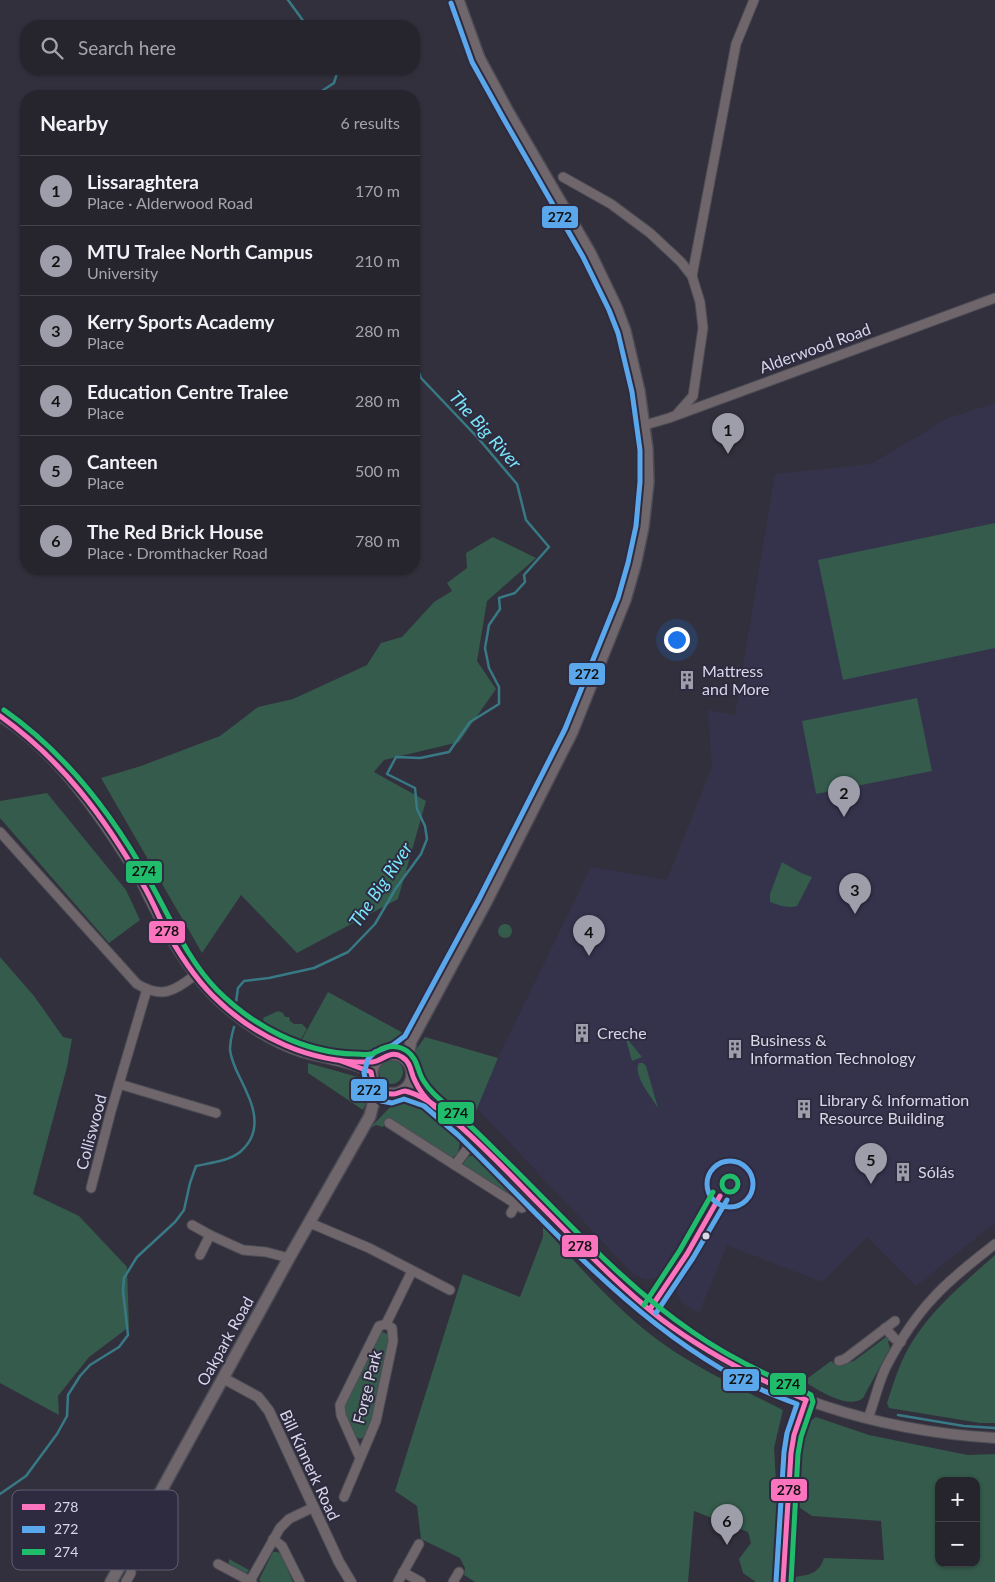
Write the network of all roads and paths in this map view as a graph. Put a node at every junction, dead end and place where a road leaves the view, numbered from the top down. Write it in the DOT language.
graph roads {
  1 [pos="458,0"];
  2 [pos="754,0"];
  3 [pos="563,177"];
  4 [pos="692,276"];
  5 [pos="995,298"];
  6 [pos="675,416"];
  7 [pos="645,425"];
  8 [pos="0,716"];
  9 [pos="0,832"];
  10 [pos="195,975"];
  11 [pos="147,989"];
  12 [pos="411,1041"];
  13 [pos="394,1054"];
  14 [pos="406,1059"];
  15 [pos="373,1067"];
  16 [pos="412,1077"];
  17 [pos="119,1084"];
  18 [pos="377,1088"];
  19 [pos="404,1091"];
  20 [pos="388,1095"];
  21 [pos="427,1100"];
  22 [pos="216,1113"];
  23 [pos="370,1116"];
  24 [pos="389,1123"];
  25 [pos="474,1140"];
  26 [pos="455,1165"];
  27 [pos="91,1188"];
  28 [pos="511,1213"];
  29 [pos="310,1224"];
  30 [pos="192,1225"];
  31 [pos="210,1235"];
  32 [pos="995,1244"];
  33 [pos="200,1254"];
  34 [pos="289,1258"];
  35 [pos="412,1271"];
  36 [pos="450,1290"];
  37 [pos="896,1322"];
  38 [pos="386,1324"];
  39 [pos="885,1328"];
  40 [pos="901,1342"];
  41 [pos="839,1361"];
  42 [pos="223,1378"];
  43 [pos="806,1400"];
  44 [pos="868,1418"];
  45 [pos="995,1438"];
  46 [pos="360,1458"];
  47 [pos="162,1490"];
  48 [pos="344,1497"];
  49 [pos="314,1507"];
  50 [pos="274,1539"];
  51 [pos="419,1544"];
  52 [pos="218,1564"];
  53 [pos="119,1570"];
  54 [pos="403,1572"];
  55 [pos="459,1572"];
  56 [pos="131,1573"];
  57 [pos="251,1581"];
  58 [pos="112,1582"];
  59 [pos="126,1582"];
  60 [pos="300,1582"];
  61 [pos="351,1582"];
  62 [pos="398,1582"];
  63 [pos="421,1582"];
  64 [pos="453,1582"];
  65 [pos="783,1582"];
  1 -- 7 [label="main road"];
  2 -- 4 [label="street"];
  3 -- 4 [label="street"];
  4 -- 6 [label="street"];
  5 -- 6 [label="street, Alderwood Road"];
  6 -- 7 [label="street, Alderwood Road"];
  7 -- 12 [label="main road"];
  8 -- 10 [label="street"];
  9 -- 11 [label="street"];
  10 -- 11 [label="street"];
  10 -- 15 [label="street"];
  11 -- 17 [label="street, Colliswood"];
  12 -- 13 [label="main road"];
  12 -- 14 [label="main road"];
  13 -- 14 [label="main road"];
  13 -- 15 [label="main road"];
  14 -- 16 [label="main road"];
  15 -- 18 [label="main road"];
  16 -- 19 [label="main road"];
  16 -- 21 [label="street"];
  17 -- 22 [label="street, Colliswood"];
  17 -- 27 [label="street, Colliswood"];
  18 -- 20 [label="main road"];
  18 -- 23 [label="main road"];
  19 -- 20 [label="main road"];
  19 -- 21 [label="street"];
  20 -- 23 [label="main road"];
  21 -- 25 [label="street"];
  23 -- 29 [label="main road, Oakpark Road"];
  24 -- 26 [label="street"];
  25 -- 26 [label="street"];
  25 -- 43 [label="street"];
  26 -- 28 [label="street"];
  29 -- 34 [label="main road, Oakpark Road"];
  29 -- 35 [label="street"];
  30 -- 31 [label="street"];
  31 -- 33 [label="street"];
  31 -- 34 [label="street"];
  32 -- 40 [label="street"];
  34 -- 42 [label="main road, Oakpark Road"];
  35 -- 36 [label="street"];
  35 -- 38 [label="street, Forge Park"];
  37 -- 39 [label="street"];
  38 -- 46 [label="street, Forge Park"];
  38 -- 46 [label="street, Forge Park"];
  39 -- 40 [label="street"];
  39 -- 41 [label="street"];
  40 -- 44 [label="street"];
  42 -- 47 [label="main road, Oakpark Road"];
  42 -- 49 [label="street, Bill Kinnerk Road"];
  43 -- 44 [label="street"];
  43 -- 65 [label="street"];
  44 -- 45 [label="street"];
  46 -- 48 [label="street, Forge Park"];
  49 -- 50 [label="street"];
  49 -- 61 [label="street, Bill Kinnerk Road"];
  50 -- 57 [label="street"];
  50 -- 60 [label="street"];
  51 -- 54 [label="street"];
  52 -- 57 [label="street"];
  53 -- 58 [label="main road, Oakpark Road"];
  54 -- 62 [label="street"];
  54 -- 63 [label="street"];
  55 -- 64 [label="street"];
  56 -- 59 [label="street"];
}
